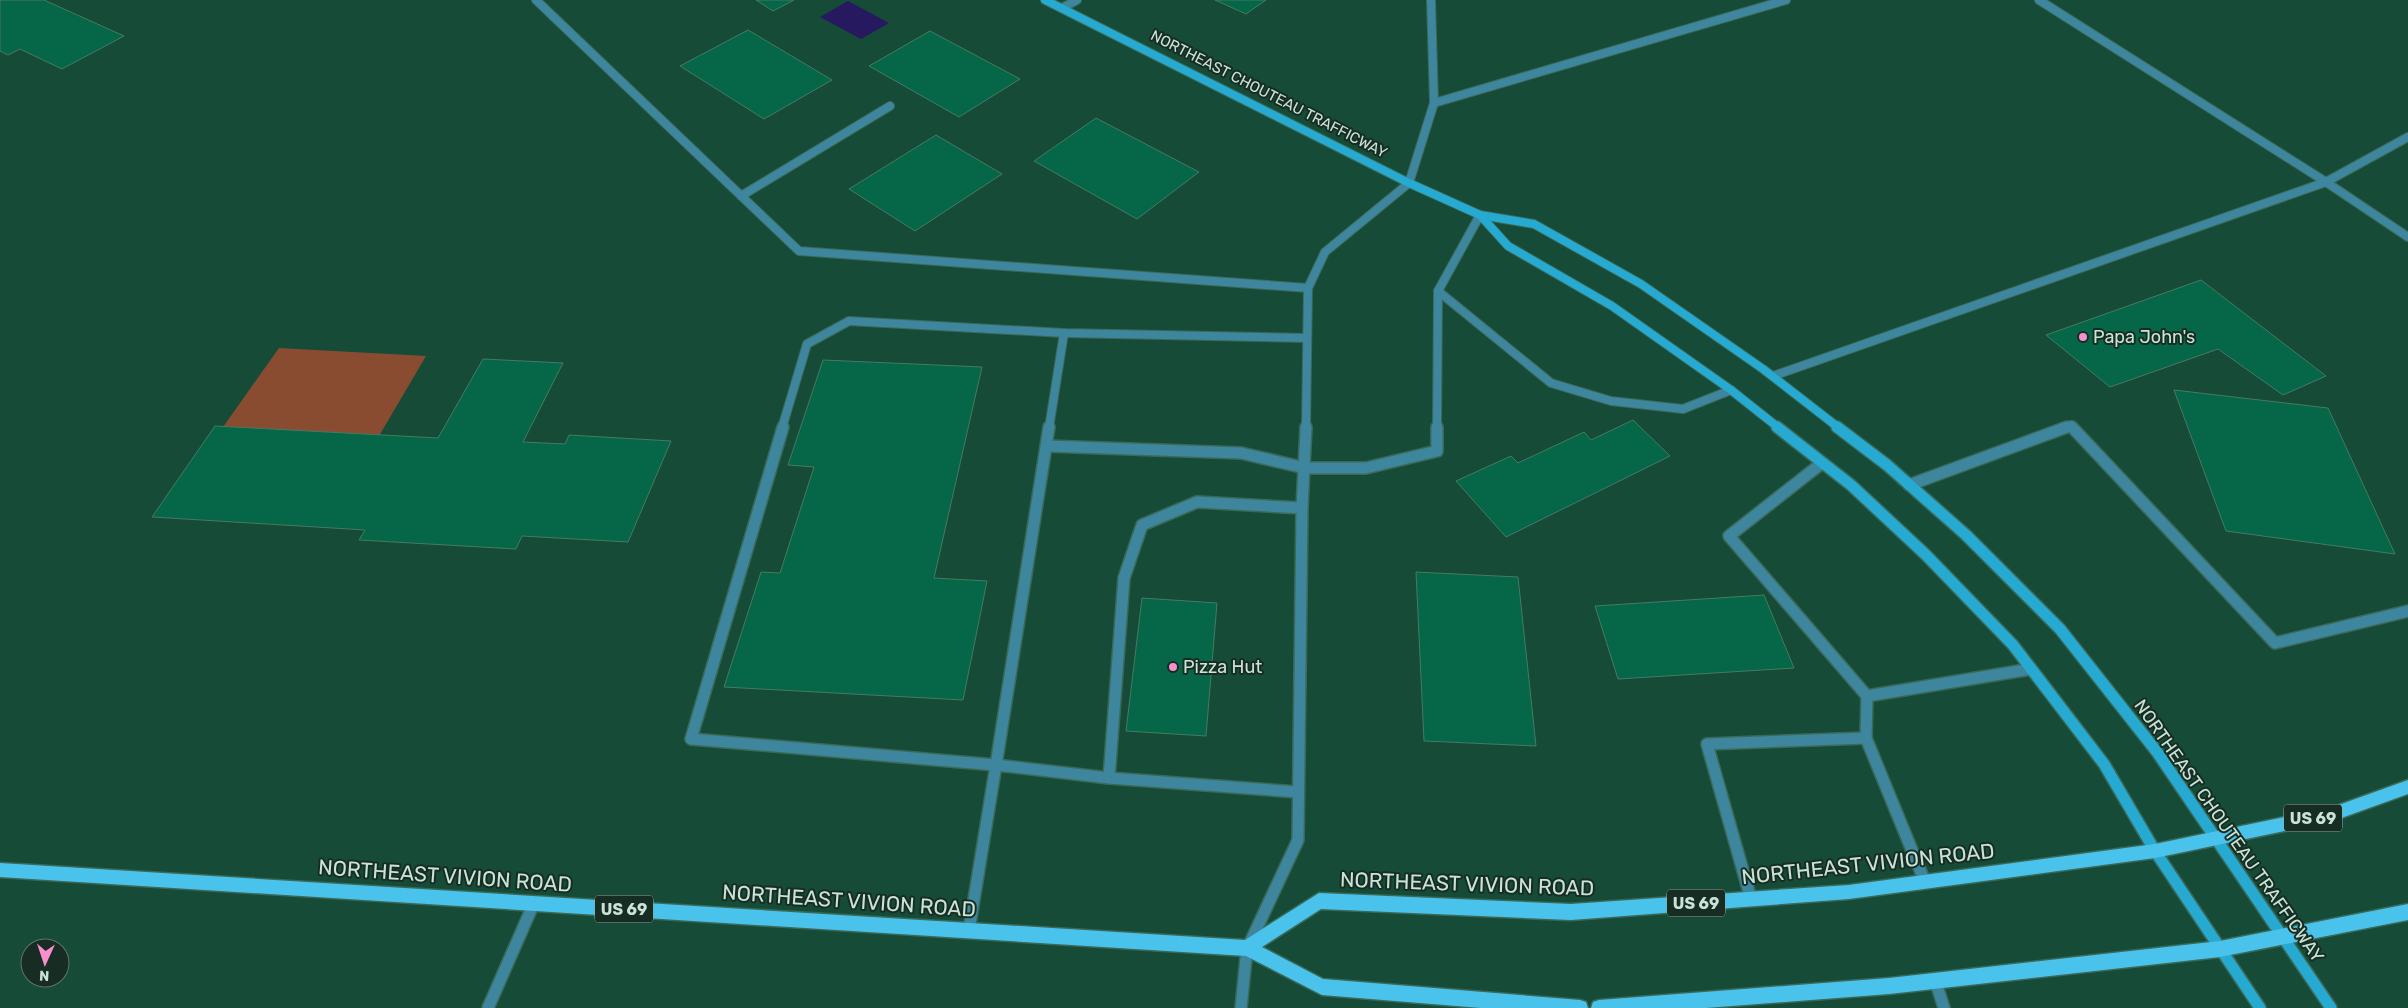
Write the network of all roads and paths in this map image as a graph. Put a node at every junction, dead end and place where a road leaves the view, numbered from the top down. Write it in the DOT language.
graph roads {
  1 [pos="536,0"];
  2 [pos="1045,0"];
  3 [pos="1078,0"];
  4 [pos="1430,0"];
  5 [pos="1786,0"];
  6 [pos="2039,0"];
  7 [pos="1062,8"];
  8 [pos="1434,103"];
  9 [pos="890,106"];
  10 [pos="2408,137"];
  11 [pos="1409,182"];
  12 [pos="2326,182"];
  13 [pos="742,196"];
  14 [pos="1480,216"];
  15 [pos="2408,237"];
  16 [pos="1308,288"];
  17 [pos="1438,291"];
  18 [pos="1064,333"];
  19 [pos="1307,338"];
  20 [pos="1773,376"];
  21 [pos="1731,390"];
  22 [pos="1047,446"];
  23 [pos="1822,463"];
  24 [pos="1305,468"];
  25 [pos="1909,484"];
  26 [pos="1302,508"];
  27 [pos="2408,611"];
  28 [pos="2031,669"];
  29 [pos="1867,696"];
  30 [pos="1866,738"];
  31 [pos="996,765"];
  32 [pos="1109,778"];
  33 [pos="2408,787"];
  34 [pos="1298,792"];
  35 [pos="2216,838"];
  36 [pos="2156,851"];
  37 [pos="0,870"];
  38 [pos="1925,882"];
  39 [pos="1751,899"];
  40 [pos="534,903"];
  41 [pos="2408,912"];
  42 [pos="969,930"];
  43 [pos="2283,936"];
  44 [pos="1247,948"];
  45 [pos="2220,949"];
  46 [pos="1935,980"];
  47 [pos="488,1008"];
  48 [pos="1241,1008"];
  49 [pos="1580,1008"];
  50 [pos="1599,1008"];
  51 [pos="1944,1008"];
  52 [pos="2260,1008"];
  53 [pos="2331,1008"];
  1 -- 13 [label="street"];
  2 -- 7 [label="main road, NORTHEAST CHOUTEAU TRAFFICWAY"];
  3 -- 7 [label="street"];
  4 -- 8 [label="street"];
  5 -- 8 [label="street"];
  6 -- 12 [label="street"];
  7 -- 11 [label="main road, NORTHEAST CHOUTEAU TRAFFICWAY"];
  8 -- 11 [label="street"];
  9 -- 13 [label="street"];
  10 -- 12 [label="street"];
  11 -- 14 [label="main road, NORTHEAST CHOUTEAU TRAFFICWAY"];
  11 -- 16 [label="street"];
  12 -- 15 [label="street"];
  12 -- 20 [label="street"];
  13 -- 16 [label="street"];
  14 -- 17 [label="street"];
  14 -- 20 [label="main road, NORTHEAST CHOUTEAU TRAFFICWAY"];
  14 -- 21 [label="main road, NORTHEAST CHOUTEAU TRAFFICWAY"];
  16 -- 19 [label="street"];
  17 -- 21 [label="street"];
  17 -- 24 [label="street"];
  18 -- 19 [label="street"];
  18 -- 22 [label="street"];
  18 -- 31 [label="street"];
  19 -- 24 [label="street"];
  20 -- 25 [label="main road, NORTHEAST CHOUTEAU TRAFFICWAY"];
  21 -- 23 [label="main road, NORTHEAST CHOUTEAU TRAFFICWAY"];
  22 -- 24 [label="street"];
  22 -- 31 [label="street"];
  23 -- 28 [label="main road, NORTHEAST CHOUTEAU TRAFFICWAY"];
  23 -- 29 [label="street"];
  24 -- 26 [label="street"];
  25 -- 27 [label="street"];
  25 -- 35 [label="main road, NORTHEAST CHOUTEAU TRAFFICWAY"];
  26 -- 32 [label="street"];
  26 -- 34 [label="street"];
  28 -- 29 [label="street"];
  28 -- 36 [label="main road, NORTHEAST CHOUTEAU TRAFFICWAY"];
  29 -- 30 [label="street"];
  30 -- 38 [label="street"];
  30 -- 39 [label="street"];
  31 -- 32 [label="street"];
  31 -- 42 [label="street"];
  32 -- 34 [label="street"];
  33 -- 35 [label="main road, NORTHEAST VIVION ROAD / US 69"];
  34 -- 44 [label="street"];
  35 -- 36 [label="main road, NORTHEAST VIVION ROAD / US 69"];
  35 -- 43 [label="main road, NORTHEAST CHOUTEAU TRAFFICWAY"];
  36 -- 38 [label="main road, NORTHEAST VIVION ROAD / US 69"];
  36 -- 45 [label="main road, NORTHEAST CHOUTEAU TRAFFICWAY"];
  37 -- 40 [label="main road, NORTHEAST VIVION ROAD / US 69"];
  38 -- 39 [label="main road, NORTHEAST VIVION ROAD / US 69"];
  39 -- 44 [label="main road, NORTHEAST VIVION ROAD / US 69"];
  40 -- 42 [label="main road, NORTHEAST VIVION ROAD / US 69"];
  40 -- 47 [label="street"];
  41 -- 43 [label="main road"];
  42 -- 44 [label="main road, NORTHEAST VIVION ROAD / US 69"];
  43 -- 45 [label="main road"];
  43 -- 53 [label="main road, NORTHEAST CHOUTEAU TRAFFICWAY"];
  44 -- 48 [label="street"];
  44 -- 49 [label="main road, NORTHEAST VIVION ROAD / US 69"];
  45 -- 46 [label="main road"];
  45 -- 52 [label="main road, NORTHEAST CHOUTEAU TRAFFICWAY"];
  46 -- 50 [label="main road"];
  46 -- 51 [label="street"];
}
